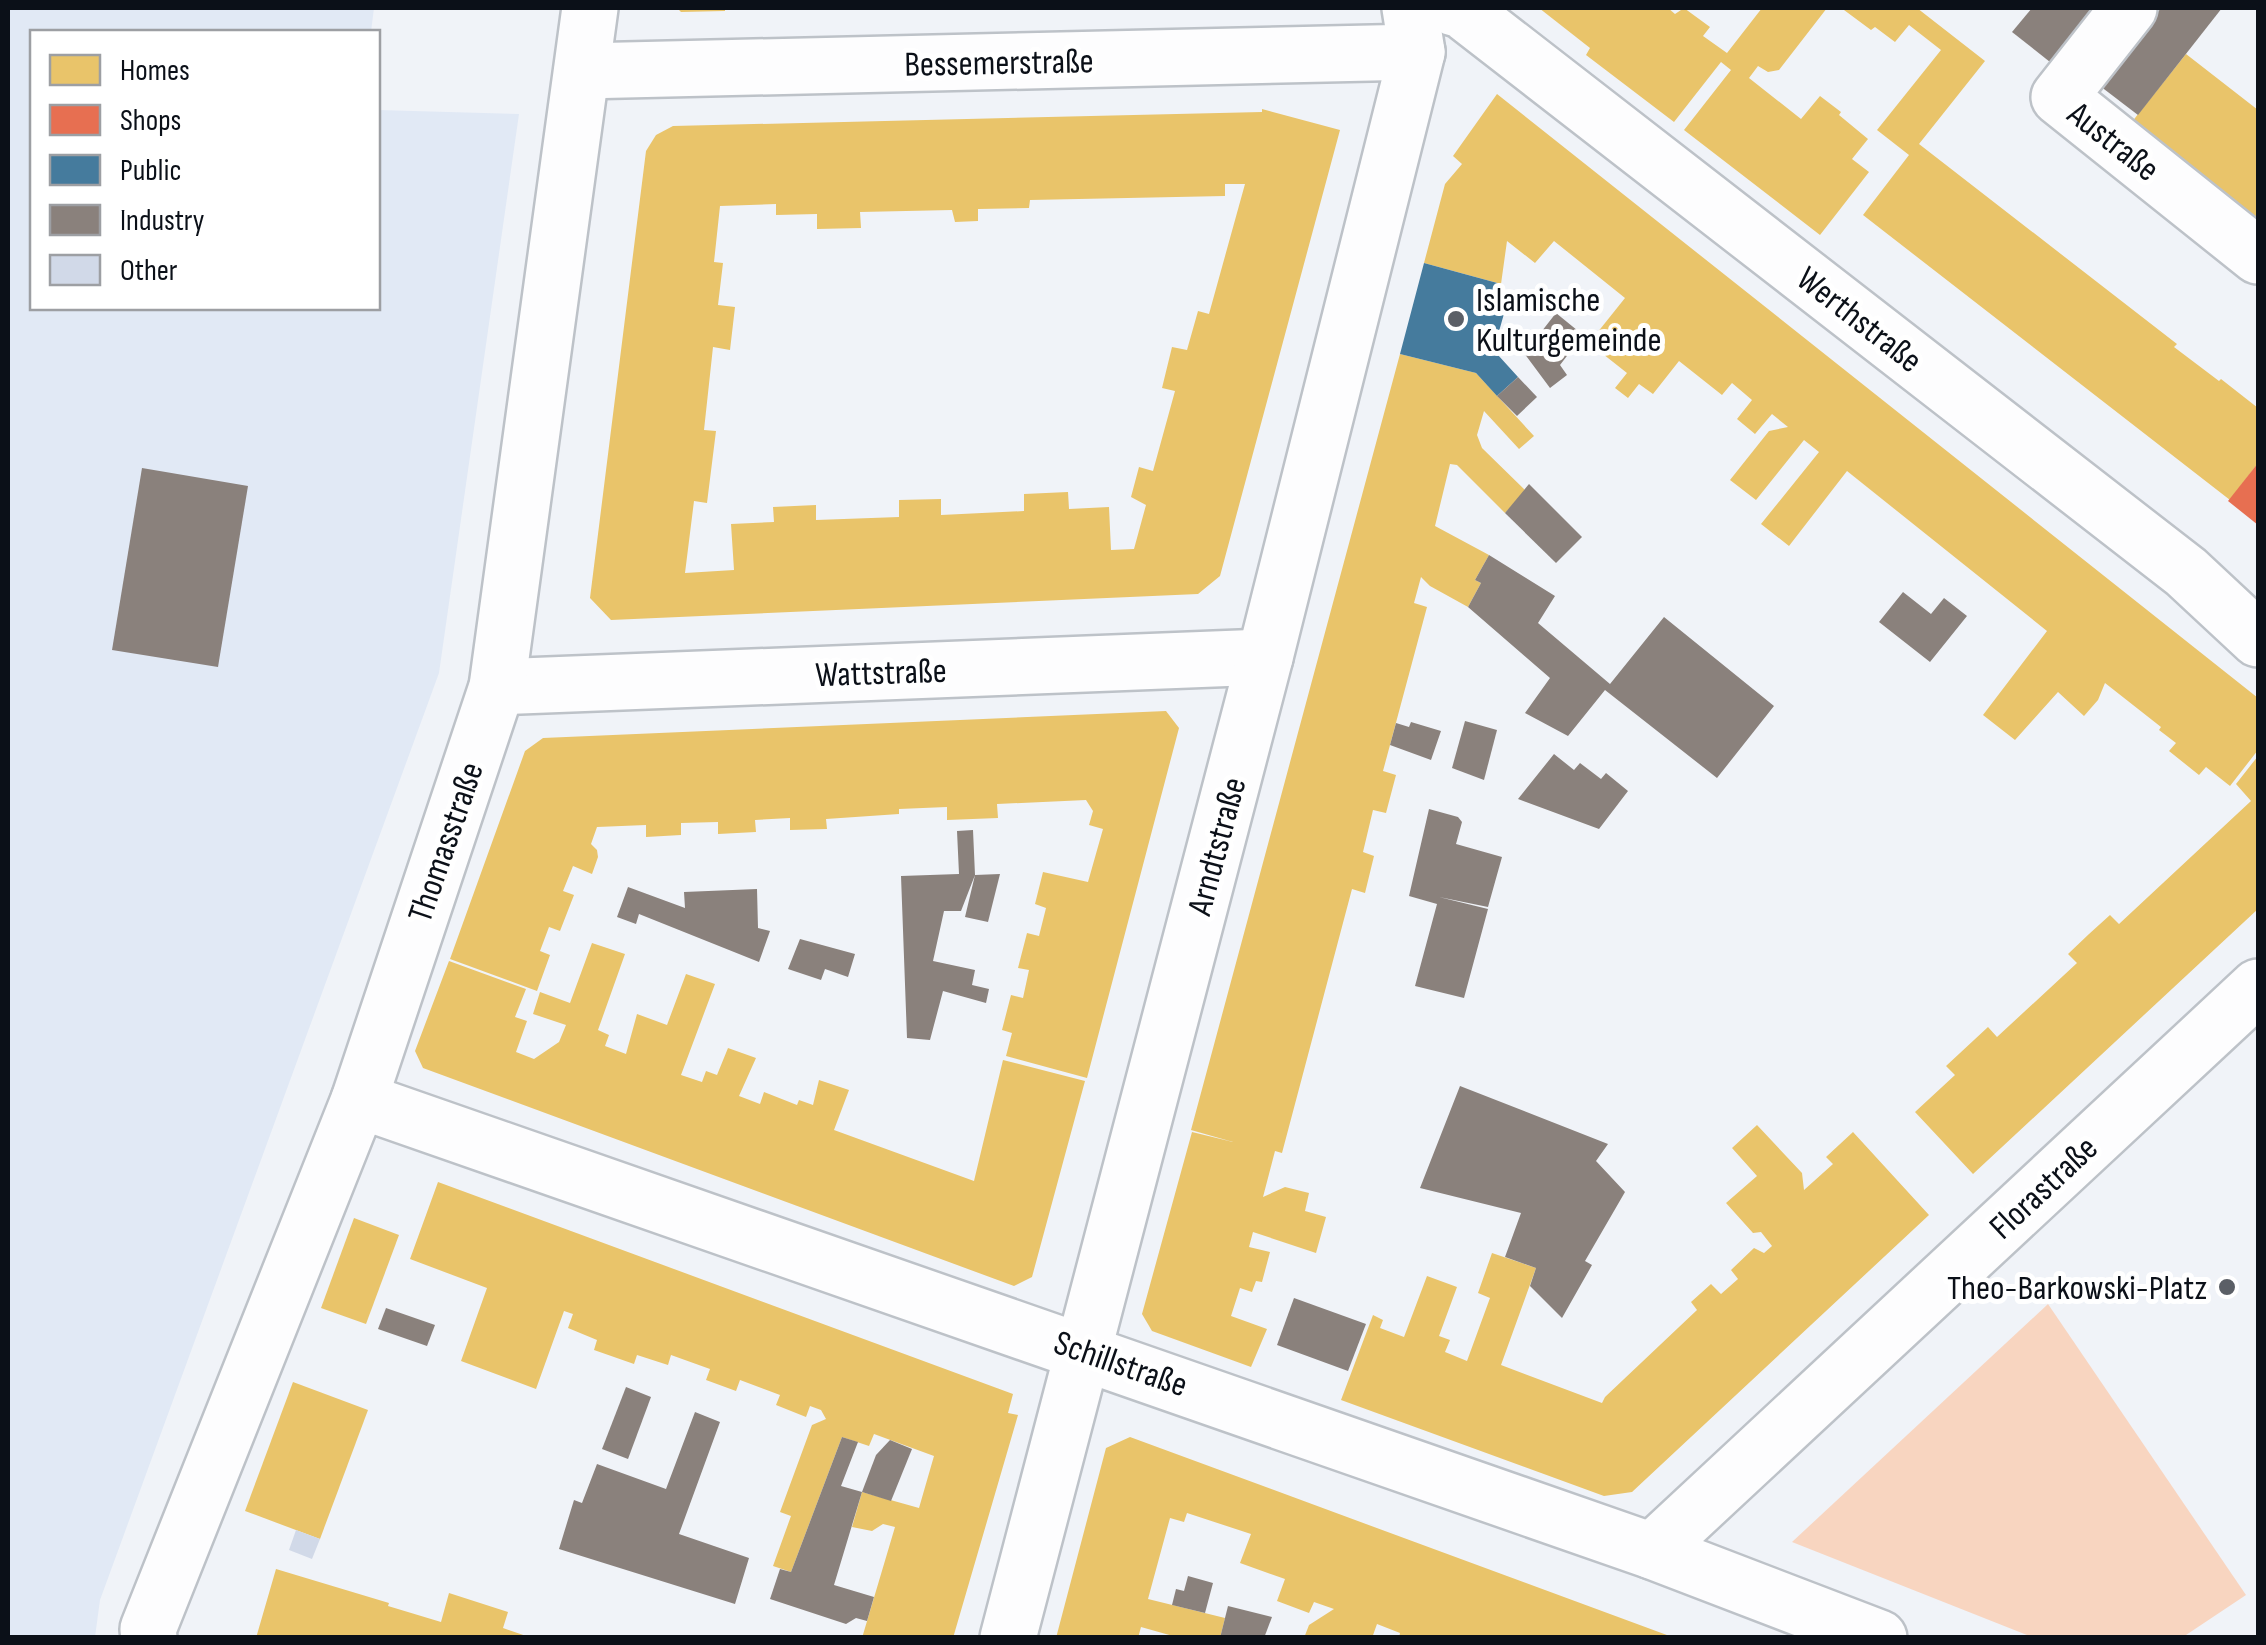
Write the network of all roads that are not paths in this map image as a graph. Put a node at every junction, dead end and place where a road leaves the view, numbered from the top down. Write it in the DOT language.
graph roads {
  1 [pos="590,8"];
  2 [pos="1454,8"];
  3 [pos="2130,8"];
  4 [pos="1413,30"];
  5 [pos="582,71"];
  6 [pos="2258,256"];
  7 [pos="2258,639"];
  8 [pos="1266,658"];
  9 [pos="497,687"];
  10 [pos="2258,987"];
  11 [pos="358,1100"];
  12 [pos="1084,1350"];
  13 [pos="1652,1551"];
  14 [pos="149,1638"];
  15 [pos="1008,1638"];
  16 [pos="1879,1638"];
  1 -- 5 [label="street, Thomasstraße"];
  2 -- 7 [label="street, Werthstraße"];
  3 -- 6 [label="street, Austraße"];
  4 -- 5 [label="street, Bessemerstraße"];
  4 -- 8 [label="street, Arndtstraße"];
  5 -- 9 [label="street, Thomasstraße"];
  8 -- 9 [label="street, Wattstraße"];
  8 -- 12 [label="street, Arndtstraße"];
  9 -- 11 [label="street, Thomasstraße"];
  10 -- 13 [label="street, Florastraße"];
  11 -- 12 [label="street, Schillstraße"];
  11 -- 14 [label="street, Thomasstraße"];
  12 -- 13 [label="street, Schillstraße"];
  12 -- 15 [label="street, Arndtstraße"];
  13 -- 16 [label="street, Schillstraße"];
}
